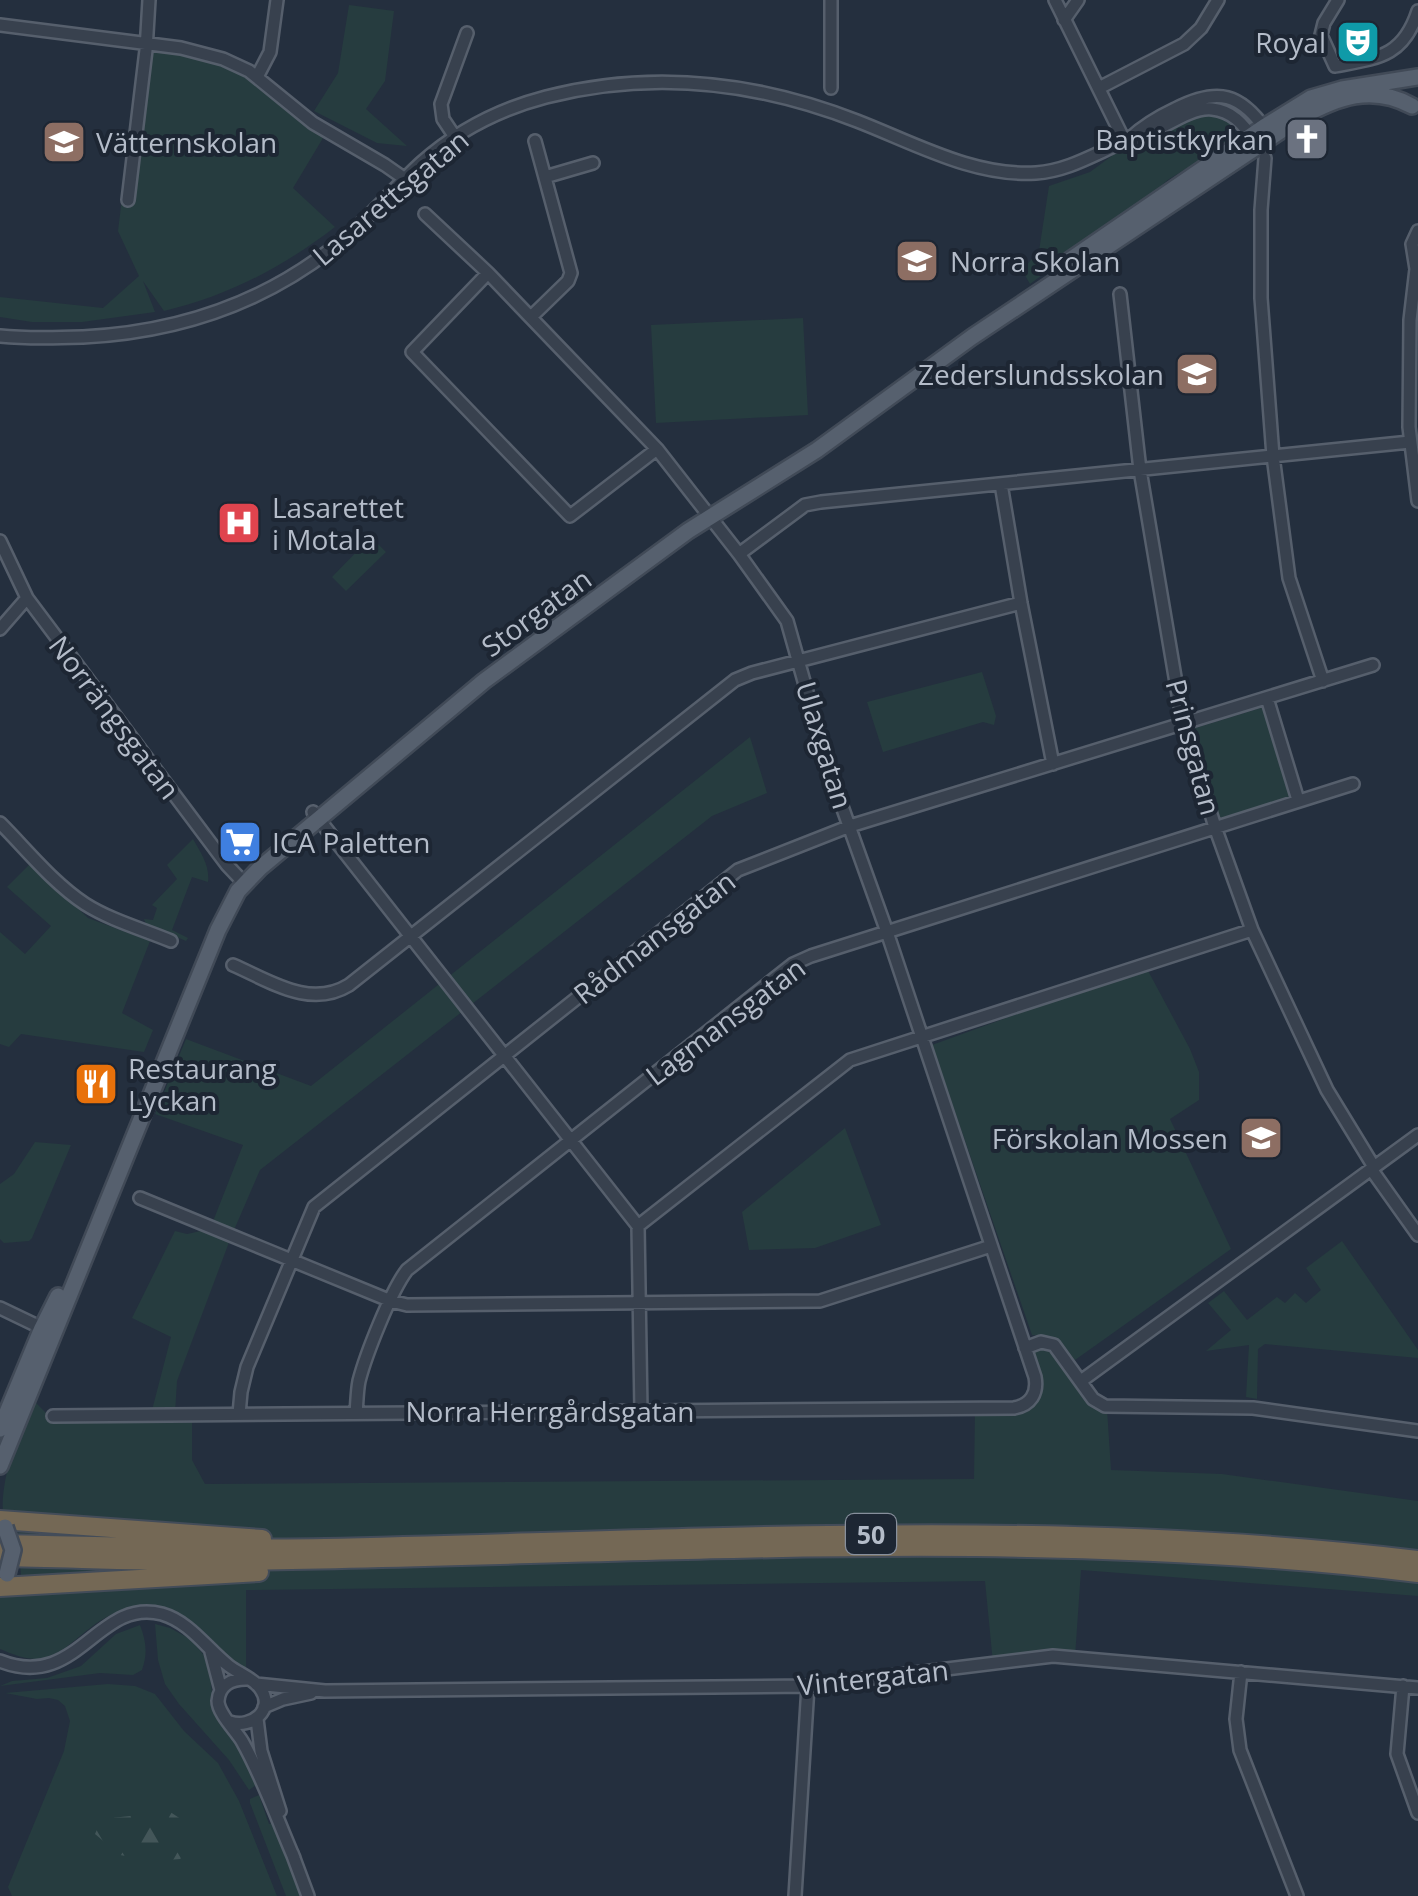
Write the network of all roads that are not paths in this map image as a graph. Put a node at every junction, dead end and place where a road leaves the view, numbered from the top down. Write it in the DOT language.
graph roads {
  1 [pos="148,0"];
  2 [pos="277,0"];
  3 [pos="831,0"];
  4 [pos="1055,0"];
  5 [pos="1078,0"];
  6 [pos="1218,0"];
  7 [pos="1338,0"];
  8 [pos="1416,16"];
  9 [pos="1064,20"];
  10 [pos="0,25"];
  11 [pos="467,34"];
  12 [pos="145,42"];
  13 [pos="257,77"];
  14 [pos="1418,77"];
  15 [pos="831,88"];
  16 [pos="1099,88"];
  17 [pos="1416,110"];
  18 [pos="455,137"];
  19 [pos="535,141"];
  20 [pos="1262,141"];
  21 [pos="1126,142"];
  22 [pos="593,163"];
  23 [pos="545,177"];
  24 [pos="404,179"];
  25 [pos="128,200"];
  26 [pos="425,214"];
  27 [pos="1418,231"];
  28 [pos="1416,254"];
  29 [pos="488,274"];
  30 [pos="1120,294"];
  31 [pos="531,317"];
  32 [pos="0,336"];
  33 [pos="1418,339"];
  34 [pos="1410,377"];
  35 [pos="1410,442"];
  36 [pos="657,448"];
  37 [pos="1273,456"];
  38 [pos="1140,470"];
  39 [pos="1001,484"];
  40 [pos="1418,501"];
  41 [pos="707,514"];
  42 [pos="0,541"];
  43 [pos="739,554"];
  44 [pos="27,598"];
  45 [pos="1021,603"];
  46 [pos="0,629"];
  47 [pos="800,661"];
  48 [pos="1373,666"];
  49 [pos="1323,681"];
  50 [pos="1267,698"];
  51 [pos="1183,724"];
  52 [pos="1053,764"];
  53 [pos="1353,784"];
  54 [pos="1298,800"];
  55 [pos="315,815"];
  56 [pos="0,823"];
  57 [pos="850,826"];
  58 [pos="1216,827"];
  59 [pos="241,881"];
  60 [pos="1252,930"];
  61 [pos="887,932"];
  62 [pos="410,936"];
  63 [pos="171,941"];
  64 [pos="233,965"];
  65 [pos="921,1037"];
  66 [pos="504,1055"];
  67 [pos="1418,1134"];
  68 [pos="571,1140"];
  69 [pos="1373,1168"];
  70 [pos="140,1198"];
  71 [pos="638,1226"];
  72 [pos="1418,1235"];
  73 [pos="990,1246"];
  74 [pos="290,1260"];
  75 [pos="391,1301"];
  76 [pos="640,1304"];
  77 [pos="0,1308"];
  78 [pos="48,1330"];
  79 [pos="1025,1348"];
  80 [pos="1082,1381"];
  81 [pos="1036,1387"];
  82 [pos="640,1411"];
  83 [pos="356,1413"];
  84 [pos="239,1414"];
  85 [pos="53,1416"];
  86 [pos="0,1429"];
  87 [pos="1418,1432"];
  88 [pos="0,1466"];
  89 [pos="1,1528"];
  90 [pos="404,1558"];
  91 [pos="1418,1560"];
  92 [pos="1418,1573"];
  93 [pos="2,1575"];
  94 [pos="212,1652"];
  95 [pos="0,1662"];
  96 [pos="1241,1672"];
  97 [pos="251,1681"];
  98 [pos="808,1686"];
  99 [pos="1402,1686"];
  100 [pos="1418,1688"];
  101 [pos="221,1690"];
  102 [pos="325,1691"];
  103 [pos="264,1706"];
  104 [pos="257,1719"];
  105 [pos="230,1722"];
  106 [pos="1418,1813"];
  107 [pos="294,1858"];
  108 [pos="308,1896"];
  109 [pos="795,1896"];
  110 [pos="1297,1896"];
  1 -- 12 [label="street"];
  2 -- 13 [label="street"];
  3 -- 15 [label="street"];
  4 -- 9 [label="street"];
  5 -- 9 [label="street"];
  6 -- 16 [label="street"];
  7 -- 8 [label="street"];
  9 -- 16 [label="street"];
  10 -- 12 [label="street"];
  11 -- 18 [label="street"];
  12 -- 13 [label="street"];
  12 -- 25 [label="street"];
  13 -- 24 [label="street"];
  14 -- 17 [label="main road"];
  14 -- 20 [label="main road, Storgatan"];
  16 -- 21 [label="street"];
  17 -- 20 [label="main road, Storgatan"];
  18 -- 21 [label="street, Lasarettsgatan"];
  18 -- 24 [label="street, Lasarettsgatan"];
  19 -- 23 [label="street"];
  20 -- 21 [label="street, Lasarettsgatan"];
  20 -- 37 [label="street"];
  20 -- 41 [label="main road, Storgatan"];
  22 -- 23 [label="street"];
  23 -- 31 [label="street"];
  24 -- 32 [label="street, Lasarettsgatan"];
  26 -- 29 [label="street, Ulaxgatan"];
  27 -- 28 [label="street"];
  28 -- 34 [label="street"];
  29 -- 31 [label="street, Ulaxgatan"];
  29 -- 36 [label="street"];
  30 -- 38 [label="street, Prinsgatan"];
  31 -- 36 [label="street, Ulaxgatan"];
  33 -- 34 [label="street"];
  34 -- 35 [label="street"];
  35 -- 37 [label="street"];
  35 -- 40 [label="street"];
  36 -- 41 [label="street, Ulaxgatan"];
  37 -- 38 [label="street"];
  37 -- 49 [label="street"];
  38 -- 39 [label="street"];
  38 -- 51 [label="street, Prinsgatan"];
  39 -- 43 [label="street"];
  39 -- 45 [label="street"];
  41 -- 43 [label="street, Ulaxgatan"];
  41 -- 55 [label="main road, Storgatan"];
  42 -- 44 [label="street, Norrängsgatan"];
  43 -- 47 [label="street, Ulaxgatan"];
  44 -- 46 [label="street"];
  44 -- 59 [label="street, Norrängsgatan"];
  45 -- 47 [label="street"];
  45 -- 52 [label="street"];
  47 -- 57 [label="street, Ulaxgatan"];
  47 -- 62 [label="street"];
  48 -- 49 [label="street, Rådmansgatan"];
  49 -- 50 [label="street, Rådmansgatan"];
  50 -- 51 [label="street, Rådmansgatan"];
  50 -- 54 [label="street"];
  51 -- 52 [label="street, Rådmansgatan"];
  51 -- 58 [label="street, Prinsgatan"];
  52 -- 57 [label="street, Rådmansgatan"];
  53 -- 54 [label="street, Lagmansgatan"];
  54 -- 58 [label="street, Lagmansgatan"];
  55 -- 59 [label="main road, Storgatan"];
  55 -- 62 [label="street"];
  56 -- 63 [label="street"];
  57 -- 61 [label="street, Ulaxgatan"];
  57 -- 66 [label="street, Rådmansgatan"];
  58 -- 60 [label="street, Prinsgatan"];
  58 -- 61 [label="street, Lagmansgatan"];
  59 -- 78 [label="main road, Storgatan"];
  60 -- 65 [label="street"];
  60 -- 69 [label="street, Prinsgatan"];
  61 -- 65 [label="street, Ulaxgatan"];
  61 -- 68 [label="street, Lagmansgatan"];
  62 -- 64 [label="street"];
  62 -- 66 [label="street"];
  65 -- 71 [label="street"];
  65 -- 73 [label="street, Ulaxgatan"];
  66 -- 68 [label="street"];
  66 -- 74 [label="street, Rådmansgatan"];
  67 -- 69 [label="street"];
  68 -- 71 [label="street"];
  68 -- 75 [label="street, Lagmansgatan"];
  69 -- 72 [label="street, Prinsgatan"];
  69 -- 80 [label="street"];
  70 -- 74 [label="street"];
  71 -- 76 [label="street"];
  73 -- 76 [label="street"];
  73 -- 79 [label="street, Ulaxgatan"];
  74 -- 75 [label="street"];
  74 -- 84 [label="street, Rådmansgatan"];
  75 -- 76 [label="street"];
  75 -- 83 [label="street, Lagmansgatan"];
  76 -- 82 [label="street"];
  77 -- 78 [label="street"];
  78 -- 86 [label="main road, Storgatan"];
  78 -- 88 [label="main road, Storgatan"];
  79 -- 80 [label="street"];
  79 -- 81 [label="street, Ulaxgatan"];
  80 -- 87 [label="street"];
  81 -- 82 [label="street, Norra Herrgårdsgatan"];
  82 -- 83 [label="street, Norra Herrgårdsgatan"];
  83 -- 84 [label="street, Norra Herrgårdsgatan"];
  84 -- 85 [label="street, Norra Herrgårdsgatan"];
  89 -- 91 [label="highway, 50"];
  89 -- 93 [label="main road, bridge"];
  90 -- 92 [label="highway, 50"];
  90 -- 93 [label="highway, 50"];
  90 -- 93 [label="highway, 50"];
  94 -- 95 [label="street"];
  94 -- 97 [label="street"];
  94 -- 101 [label="street"];
  96 -- 98 [label="street, Vintergatan"];
  96 -- 99 [label="street, Vintergatan"];
  96 -- 110 [label="street"];
  97 -- 101 [label="street"];
  97 -- 102 [label="street, Vintergatan"];
  97 -- 103 [label="street"];
  98 -- 102 [label="street, Vintergatan"];
  98 -- 109 [label="street"];
  99 -- 100 [label="street, Vintergatan"];
  99 -- 106 [label="street"];
  101 -- 105 [label="street"];
  102 -- 103 [label="street, Vintergatan"];
  103 -- 104 [label="street"];
  104 -- 105 [label="street"];
  104 -- 107 [label="street"];
  105 -- 107 [label="street"];
  107 -- 108 [label="street"];
}
